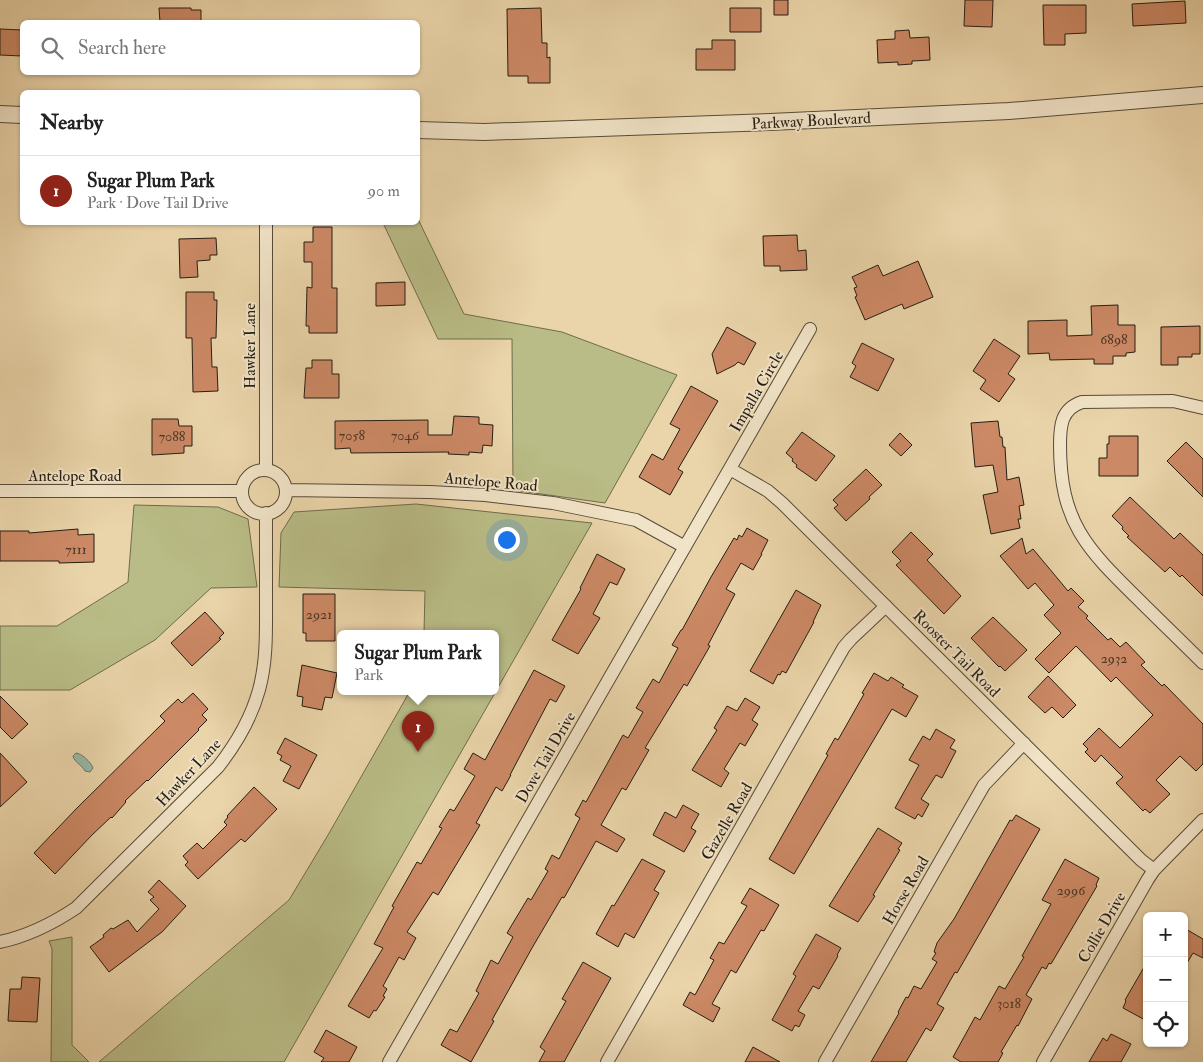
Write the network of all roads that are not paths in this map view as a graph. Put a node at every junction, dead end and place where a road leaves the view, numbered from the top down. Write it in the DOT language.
graph roads {
  1 [pos="1203,95"];
  2 [pos="0,114"];
  3 [pos="20,115"];
  4 [pos="420,130"];
  5 [pos="266,225"];
  6 [pos="810,329"];
  7 [pos="1203,408"];
  8 [pos="266,469"];
  9 [pos="730,469"];
  10 [pos="286,490"];
  11 [pos="0,491"];
  12 [pos="241,491"];
  13 [pos="266,513"];
  14 [pos="685,547"];
  15 [pos="886,606"];
  16 [pos="1203,663"];
  17 [pos="1024,743"];
  18 [pos="1203,820"];
  19 [pos="1154,870"];
  20 [pos="0,942"];
  21 [pos="389,1062"];
  22 [pos="607,1062"];
  23 [pos="825,1062"];
  24 [pos="1043,1062"];
  1 -- 4 [label="street, Parkway Boulevard"];
  2 -- 3 [label="street"];
  5 -- 8 [label="street, Hawker Lane"];
  6 -- 9 [label="street, Impalla Circle"];
  7 -- 16 [label="street"];
  8 -- 10 [label="street"];
  8 -- 12 [label="street"];
  9 -- 14 [label="street, Dove Tail Drive"];
  9 -- 15 [label="street, Rooster Tail Road"];
  10 -- 13 [label="street"];
  10 -- 14 [label="street, Antelope Road"];
  11 -- 12 [label="street, Antelope Road"];
  12 -- 13 [label="street"];
  13 -- 20 [label="street, Hawker Lane"];
  14 -- 21 [label="street, Dove Tail Drive"];
  15 -- 17 [label="street, Rooster Tail Road"];
  15 -- 22 [label="street, Gazelle Road"];
  17 -- 19 [label="street, Rooster Tail Road"];
  17 -- 23 [label="street, Horse Road"];
  18 -- 19 [label="street, Collie Drive"];
  19 -- 24 [label="street, Collie Drive"];
}
